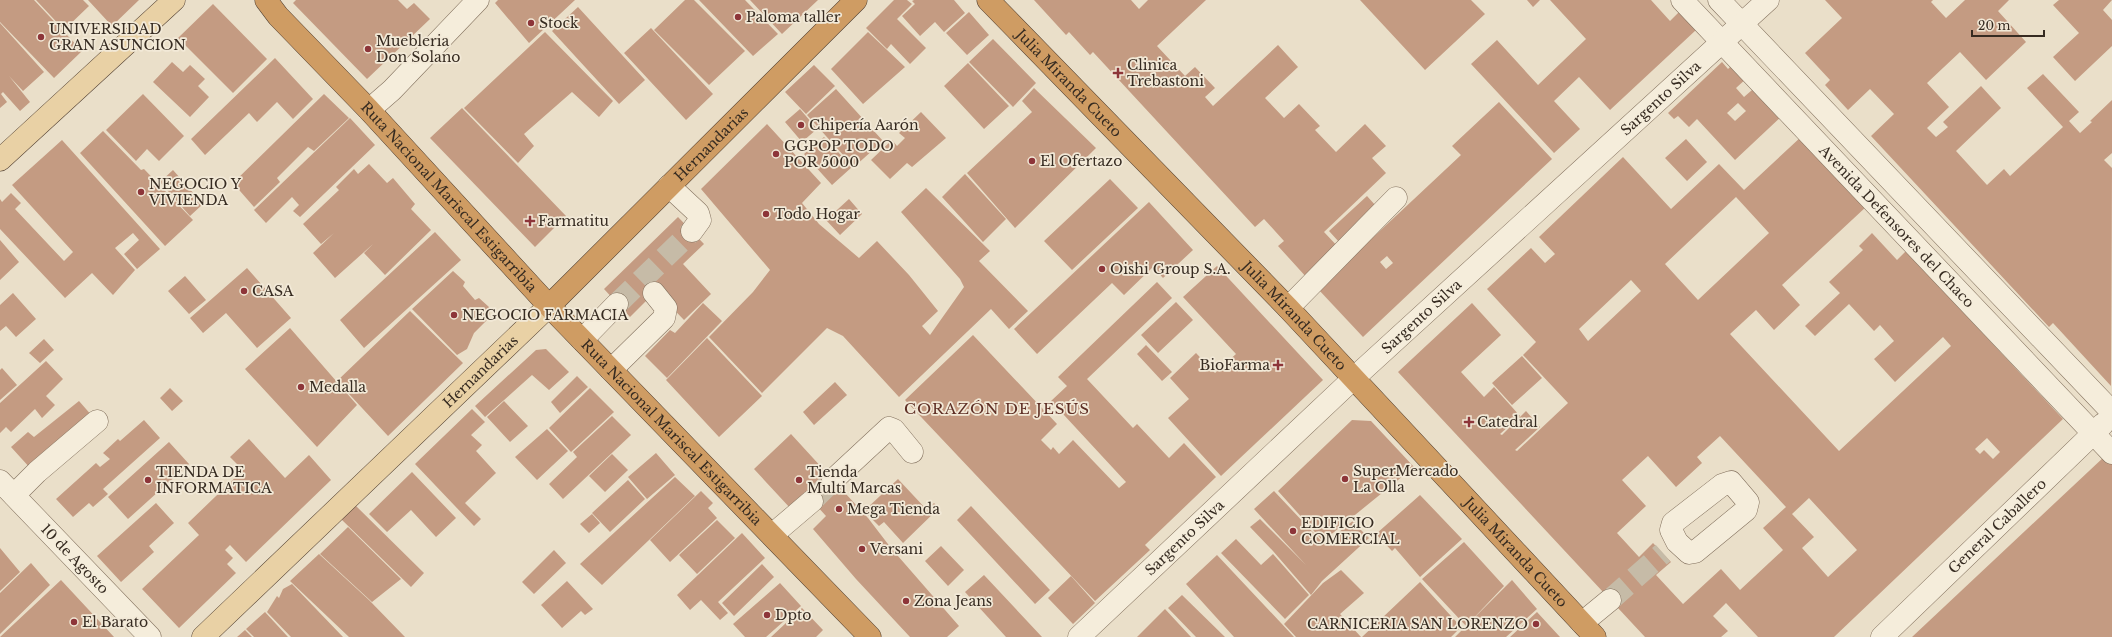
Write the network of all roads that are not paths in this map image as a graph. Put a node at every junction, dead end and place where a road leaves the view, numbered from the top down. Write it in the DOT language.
graph roads {
  1 [pos="174,0"];
  2 [pos="262,0"];
  3 [pos="478,0"];
  4 [pos="988,0"];
  5 [pos="1682,0"];
  6 [pos="1719,0"];
  7 [pos="1768,0"];
  8 [pos="851,2"];
  9 [pos="272,8"];
  10 [pos="1742,25"];
  11 [pos="1722,42"];
  12 [pos="369,110"];
  13 [pos="0,160"];
  14 [pos="669,186"];
  15 [pos="1396,198"];
  16 [pos="692,231"];
  17 [pos="654,293"];
  18 [pos="617,304"];
  19 [pos="549,306"];
  20 [pos="1288,308"];
  21 [pos="582,340"];
  22 [pos="611,370"];
  23 [pos="1354,378"];
  24 [pos="2112,412"];
  25 [pos="2112,416"];
  26 [pos="97,421"];
  27 [pos="2094,434"];
  28 [pos="912,452"];
  29 [pos="2112,453"];
  30 [pos="833,480"];
  31 [pos="7,488"];
  32 [pos="812,501"];
  33 [pos="772,535"];
  34 [pos="1610,600"];
  35 [pos="1589,630"];
  36 [pos="150,637"];
  37 [pos="203,637"];
  38 [pos="870,637"];
  39 [pos="1079,637"];
  40 [pos="1882,637"];
  1 -- 13 [label="main road"];
  2 -- 9 [label="main road"];
  3 -- 12 [label="street"];
  4 -- 20 [label="highway, Julia Miranda Cueto"];
  5 -- 11 [label="street, Avenida Defensores del Chaco"];
  6 -- 10 [label="street, Avenida Defensores del Chaco"];
  7 -- 10 [label="street, Sargento Silva"];
  8 -- 14 [label="highway, Hernandarias"];
  9 -- 12 [label="highway, Ruta Nacional Mariscal Estigarribia"];
  10 -- 11 [label="street, Sargento Silva"];
  10 -- 24 [label="street, Avenida Defensores del Chaco"];
  11 -- 23 [label="street, Sargento Silva"];
  11 -- 27 [label="street, Avenida Defensores del Chaco"];
  12 -- 19 [label="highway, Ruta Nacional Mariscal Estigarribia"];
  14 -- 16 [label="street"];
  14 -- 19 [label="highway, Hernandarias"];
  15 -- 20 [label="street"];
  17 -- 22 [label="street"];
  18 -- 21 [label="street"];
  19 -- 21 [label="highway, Ruta Nacional Mariscal Estigarribia"];
  19 -- 37 [label="main road, Hernandarias"];
  20 -- 23 [label="highway, Julia Miranda Cueto"];
  21 -- 22 [label="highway, Ruta Nacional Mariscal Estigarribia"];
  22 -- 33 [label="highway, Ruta Nacional Mariscal Estigarribia"];
  23 -- 35 [label="highway, Julia Miranda Cueto"];
  23 -- 39 [label="street, Sargento Silva"];
  25 -- 27 [label="street, General Caballero"];
  26 -- 31 [label="street"];
  27 -- 29 [label="street, Avenida Defensores del Chaco"];
  27 -- 40 [label="street, General Caballero"];
  28 -- 30 [label="street"];
  31 -- 36 [label="street, 10 de Agosto"];
  32 -- 33 [label="street"];
  33 -- 38 [label="highway, Ruta Nacional Mariscal Estigarribia"];
  34 -- 35 [label="street"];
}
